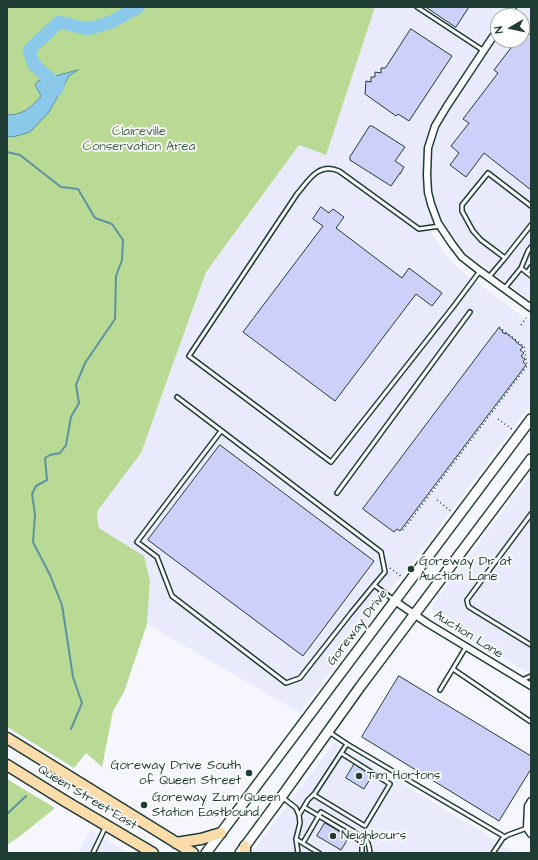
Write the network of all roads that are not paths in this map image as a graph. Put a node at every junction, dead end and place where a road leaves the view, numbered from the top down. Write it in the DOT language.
graph roads {
  1 [pos="417,7"];
  2 [pos="490,41"];
  3 [pos="484,50"];
  4 [pos="531,206"];
  5 [pos="531,225"];
  6 [pos="440,226"];
  7 [pos="531,247"];
  8 [pos="505,258"];
  9 [pos="531,267"];
  10 [pos="521,268"];
  11 [pos="480,271"];
  12 [pos="527,273"];
  13 [pos="531,276"];
  14 [pos="488,278"];
  15 [pos="504,289"];
  16 [pos="531,308"];
  17 [pos="470,312"];
  18 [pos="177,397"];
  19 [pos="531,419"];
  20 [pos="221,431"];
  21 [pos="531,458"];
  22 [pos="337,493"];
  23 [pos="531,514"];
  24 [pos="374,585"];
  25 [pos="395,601"];
  26 [pos="414,614"];
  27 [pos="531,645"];
  28 [pos="466,647"];
  29 [pos="452,669"];
  30 [pos="531,676"];
  31 [pos="521,680"];
  32 [pos="531,686"];
  33 [pos="440,690"];
  34 [pos="531,722"];
  35 [pos="328,732"];
  36 [pos="7,738"];
  37 [pos="347,744"];
  38 [pos="341,753"];
  39 [pos="7,765"];
  40 [pos="314,795"];
  41 [pos="282,796"];
  42 [pos="531,801"];
  43 [pos="304,807"];
  44 [pos="299,815"];
  45 [pos="318,816"];
  46 [pos="106,825"];
  47 [pos="528,828"];
  48 [pos="220,833"];
  49 [pos="531,834"];
  50 [pos="505,837"];
  51 [pos="296,840"];
  52 [pos="176,842"];
  53 [pos="303,844"];
  54 [pos="243,851"];
  55 [pos="93,853"];
  56 [pos="153,853"];
  57 [pos="193,853"];
  58 [pos="206,853"];
  59 [pos="298,853"];
  60 [pos="319,853"];
  61 [pos="362,853"];
  62 [pos="370,853"];
  63 [pos="493,853"];
  1 -- 3 [label="lane"];
  2 -- 3 [label="street"];
  3 -- 6 [label="street"];
  4 -- 8 [label="lane"];
  5 -- 8 [label="lane"];
  6 -- 11 [label="street"];
  6 -- 11 [label="lane"];
  7 -- 10 [label="lane"];
  8 -- 14 [label="lane"];
  9 -- 12 [label="lane"];
  10 -- 12 [label="lane"];
  10 -- 15 [label="lane"];
  11 -- 14 [label="street"];
  12 -- 13 [label="lane"];
  14 -- 15 [label="street"];
  15 -- 16 [label="street"];
  17 -- 22 [label="lane"];
  18 -- 20 [label="lane"];
  19 -- 25 [label="main road, Goreway Drive"];
  20 -- 24 [label="lane"];
  20 -- 24 [label="lane"];
  21 -- 26 [label="main road"];
  23 -- 27 [label="lane"];
  24 -- 25 [label="lane"];
  25 -- 26 [label="street, Auction Lane"];
  25 -- 48 [label="main road, Goreway Drive"];
  26 -- 28 [label="street, Auction Lane"];
  26 -- 35 [label="main road"];
  28 -- 29 [label="lane"];
  28 -- 31 [label="street, Auction Lane"];
  29 -- 33 [label="lane"];
  29 -- 34 [label="lane"];
  30 -- 31 [label="lane"];
  31 -- 32 [label="street, Auction Lane"];
  35 -- 37 [label="lane"];
  35 -- 41 [label="main road"];
  36 -- 52 [label="main road, Queen Street East"];
  37 -- 38 [label="lane"];
  37 -- 50 [label="lane"];
  38 -- 40 [label="lane"];
  38 -- 40 [label="lane"];
  39 -- 46 [label="main road, Queen Street East"];
  40 -- 43 [label="lane"];
  41 -- 44 [label="lane"];
  41 -- 54 [label="main road"];
  42 -- 47 [label="street"];
  43 -- 44 [label="lane"];
  43 -- 45 [label="lane"];
  44 -- 51 [label="lane"];
  45 -- 53 [label="lane"];
  45 -- 61 [label="lane"];
  45 -- 62 [label="lane"];
  46 -- 55 [label="lane"];
  46 -- 56 [label="main road, Queen Street East"];
  47 -- 49 [label="street"];
  47 -- 50 [label="lane"];
  48 -- 52 [label="main road"];
  48 -- 58 [label="main road, Goreway Drive"];
  50 -- 63 [label="lane"];
  51 -- 53 [label="lane"];
  51 -- 59 [label="lane"];
  52 -- 57 [label="main road, Queen Street East"];
  53 -- 60 [label="lane"];
}
